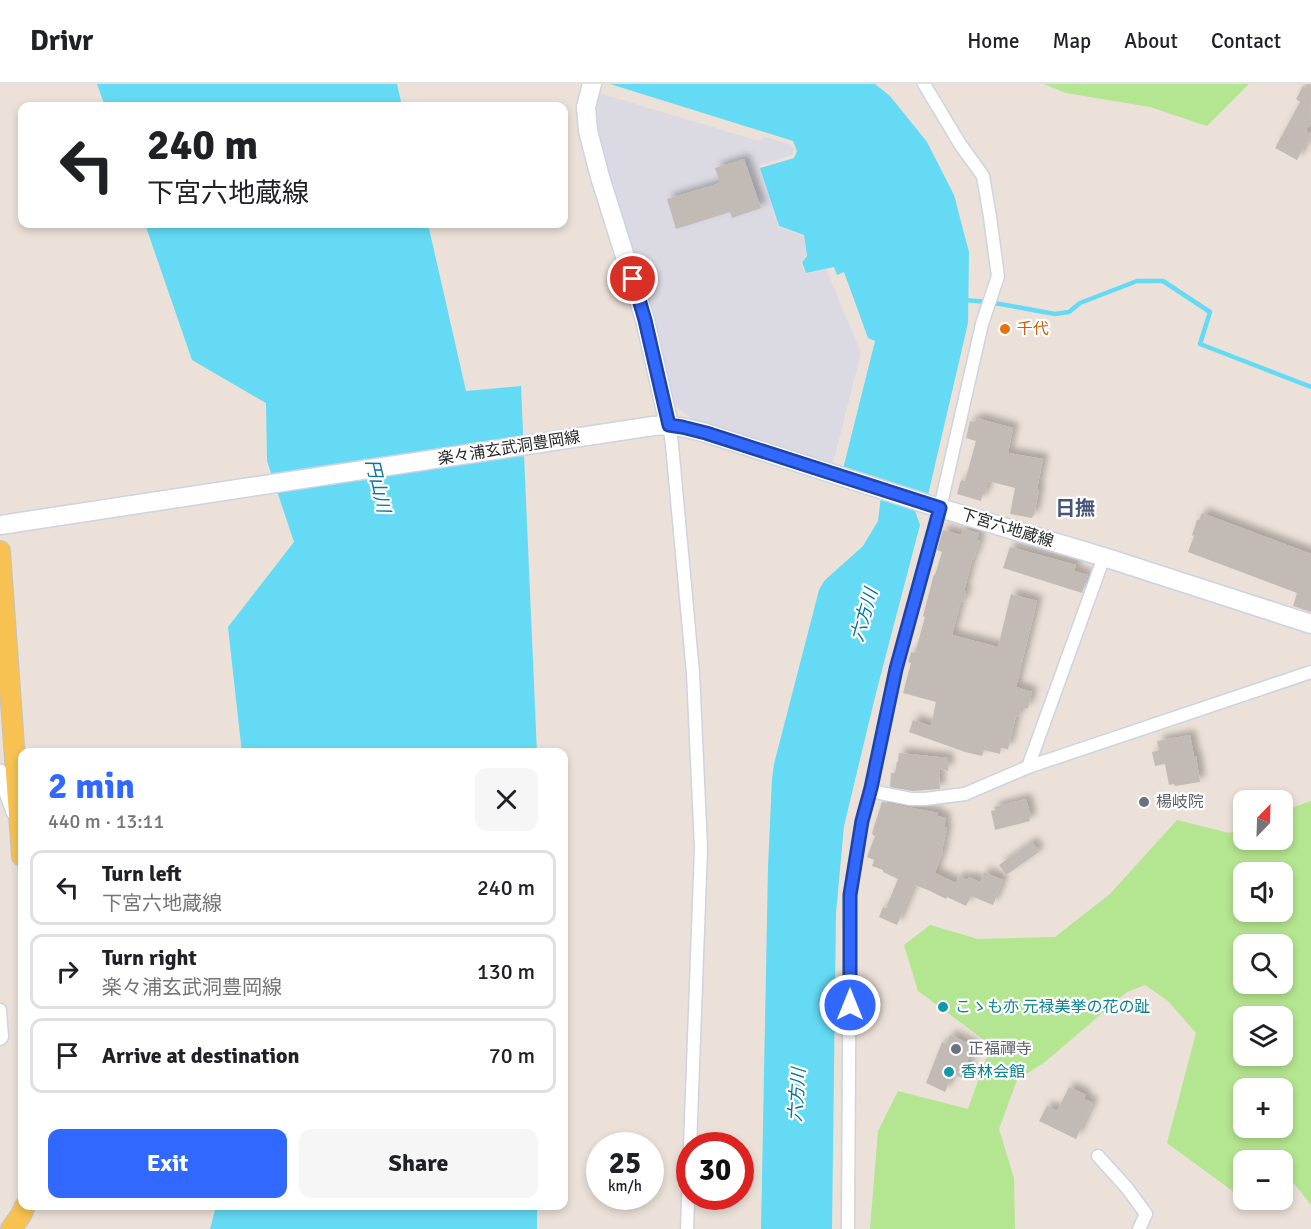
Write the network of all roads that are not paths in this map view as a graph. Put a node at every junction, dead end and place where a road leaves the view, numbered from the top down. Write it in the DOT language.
graph roads {
  1 [pos="924,84"];
  2 [pos="590,89"];
  3 [pos="661,425"];
  4 [pos="935,506"];
  5 [pos="7,524"];
  6 [pos="0,551"];
  7 [pos="1104,557"];
  8 [pos="1311,624"];
  9 [pos="1311,672"];
  10 [pos="1029,767"];
  11 [pos="0,772"];
  12 [pos="871,788"];
  13 [pos="18,792"];
  14 [pos="18,823"];
  15 [pos="0,1010"];
  16 [pos="0,1039"];
  17 [pos="1098,1156"];
  18 [pos="23,1210"];
  19 [pos="11,1229"];
  20 [pos="687,1229"];
  21 [pos="848,1229"];
  22 [pos="1139,1229"];
  1 -- 4 [label="street"];
  2 -- 3 [label="main road"];
  3 -- 4 [label="main road, 下宮六地蔵線"];
  3 -- 5 [label="main road, 楽々浦玄武洞豊岡線"];
  3 -- 20 [label="street"];
  4 -- 7 [label="main road, 下宮六地蔵線"];
  4 -- 12 [label="street"];
  6 -- 13 [label="main road"];
  7 -- 8 [label="main road, 下宮六地蔵線"];
  7 -- 10 [label="street"];
  9 -- 10 [label="street"];
  10 -- 12 [label="street"];
  11 -- 14 [label="street"];
  12 -- 21 [label="street"];
  15 -- 16 [label="street"];
  17 -- 22 [label="street"];
  18 -- 19 [label="main road"];
}
